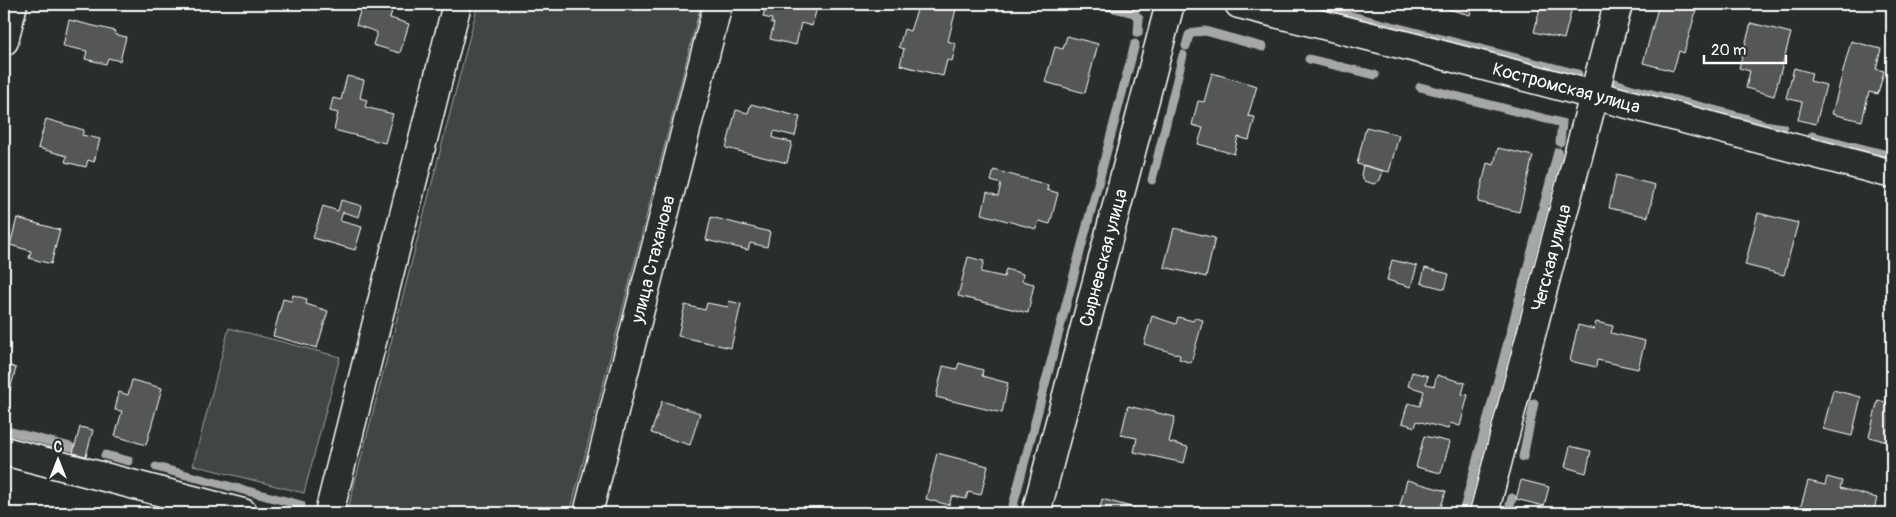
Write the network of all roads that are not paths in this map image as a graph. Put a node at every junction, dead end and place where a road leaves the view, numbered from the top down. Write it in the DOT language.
graph roads {
  1 [pos="13,4"];
  2 [pos="457,4"];
  3 [pos="718,4"];
  4 [pos="1170,4"];
  5 [pos="1239,4"];
  6 [pos="1618,4"];
  7 [pos="4,41"];
  8 [pos="1594,96"];
  9 [pos="1892,174"];
  10 [pos="4,451"];
  11 [pos="243,513"];
  12 [pos="328,513"];
  13 [pos="588,513"];
  14 [pos="1036,513"];
  15 [pos="1484,513"];
  1 -- 7 [label="street"];
  2 -- 12 [label="street"];
  3 -- 13 [label="street, улица Стаханова"];
  4 -- 14 [label="street, Сырневская улица"];
  5 -- 8 [label="street, Костромская улица"];
  6 -- 8 [label="street, Чегская улица"];
  8 -- 9 [label="street, Костромская улица"];
  8 -- 15 [label="street, Чегская улица"];
  10 -- 11 [label="street"];
}
